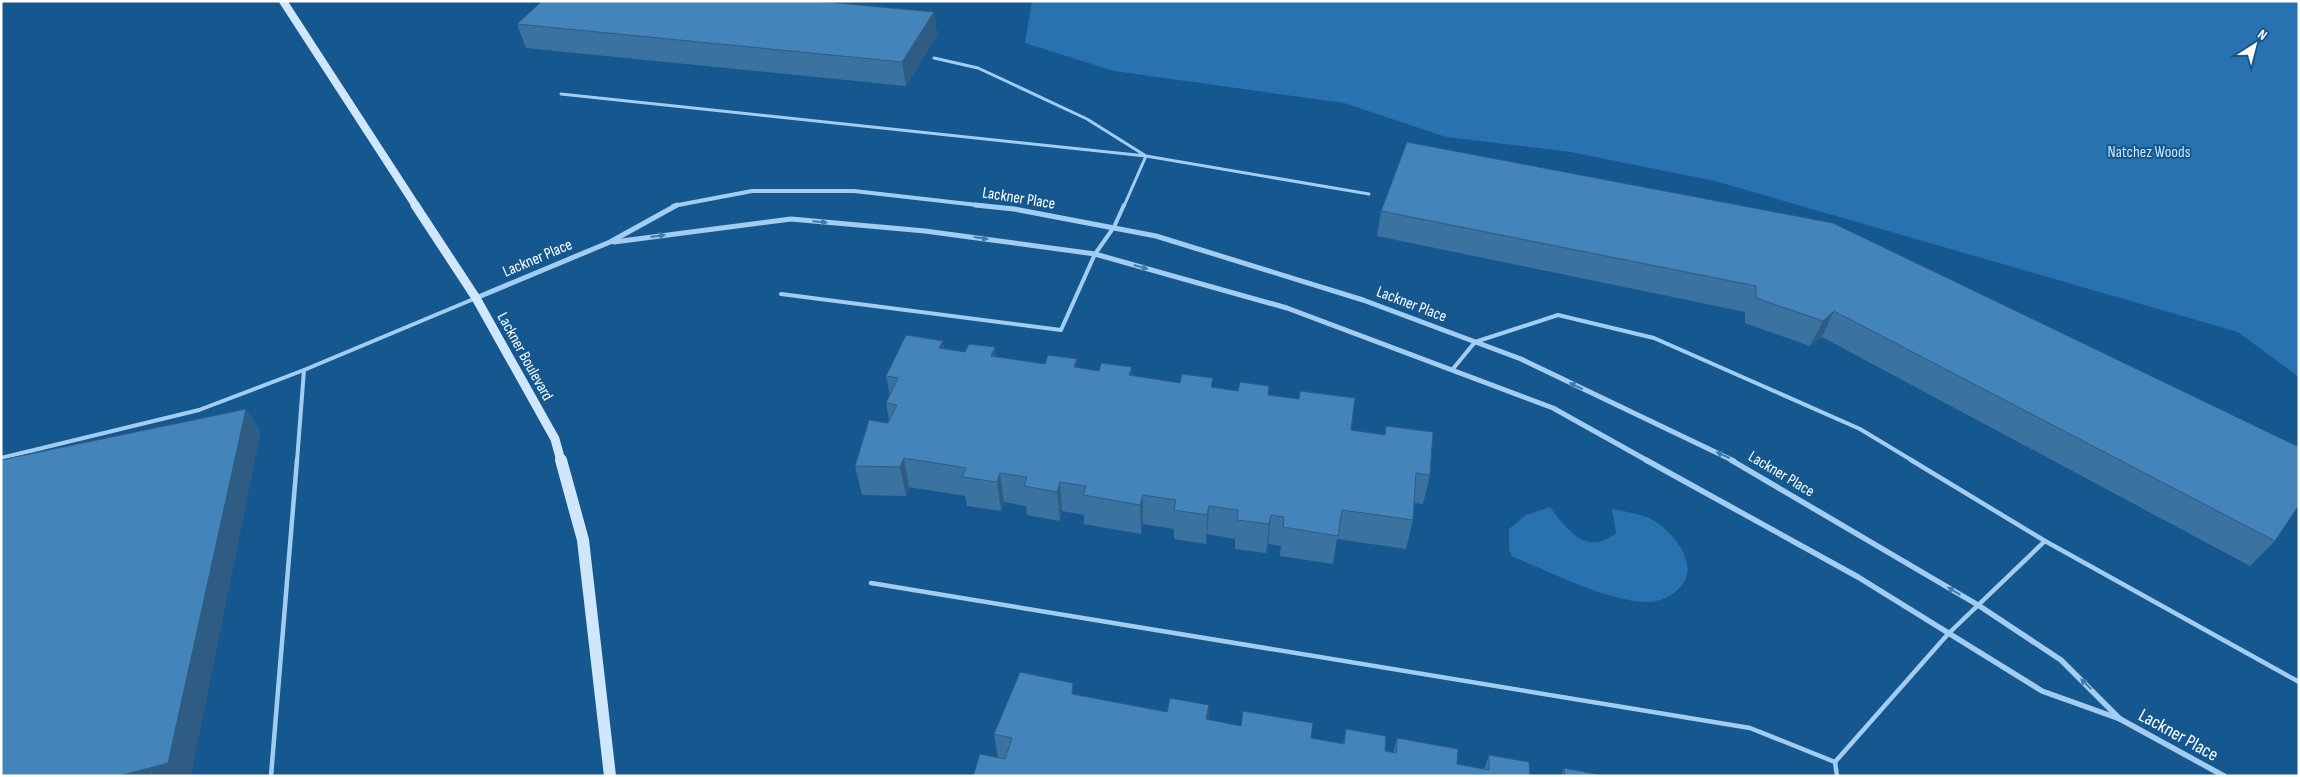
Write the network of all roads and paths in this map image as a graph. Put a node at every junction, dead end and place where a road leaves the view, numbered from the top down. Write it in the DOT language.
graph roads {
  1 [pos="283,1"];
  2 [pos="934,58"];
  3 [pos="561,94"];
  4 [pos="1146,156"];
  5 [pos="1369,194"];
  6 [pos="1114,227"];
  7 [pos="610,242"];
  8 [pos="1095,254"];
  9 [pos="781,294"];
  10 [pos="476,298"];
  11 [pos="1475,342"];
  12 [pos="304,370"];
  13 [pos="1452,370"];
  14 [pos="1,458"];
  15 [pos="2046,541"];
  16 [pos="871,582"];
  17 [pos="1978,605"];
  18 [pos="1948,634"];
  19 [pos="2299,682"];
  20 [pos="2120,719"];
  21 [pos="1835,762"];
  22 [pos="271,776"];
  23 [pos="610,776"];
  24 [pos="1837,776"];
  25 [pos="2224,776"];
  1 -- 10 [label="main road, Lackner Boulevard"];
  2 -- 4 [label="lane"];
  3 -- 4 [label="lane"];
  4 -- 5 [label="lane"];
  4 -- 6 [label="lane"];
  6 -- 7 [label="street, Lackner Place"];
  6 -- 8 [label="lane"];
  6 -- 11 [label="street, Lackner Place"];
  7 -- 8 [label="street, Lackner Place, one-way"];
  7 -- 10 [label="street, Lackner Place"];
  8 -- 9 [label="lane"];
  8 -- 13 [label="street, Lackner Place, one-way"];
  10 -- 12 [label="lane"];
  10 -- 23 [label="main road, Lackner Boulevard"];
  11 -- 13 [label="lane"];
  11 -- 15 [label="lane"];
  17 -- 11 [label="street, Lackner Place, one-way"];
  12 -- 14 [label="lane"];
  12 -- 22 [label="lane"];
  13 -- 18 [label="street, Lackner Place"];
  15 -- 17 [label="lane"];
  15 -- 19 [label="lane"];
  16 -- 21 [label="lane"];
  17 -- 18 [label="lane"];
  20 -- 17 [label="street, Lackner Place, one-way"];
  18 -- 20 [label="street, Lackner Place"];
  18 -- 21 [label="lane"];
  20 -- 25 [label="street, Lackner Place"];
  21 -- 24 [label="lane"];
}
